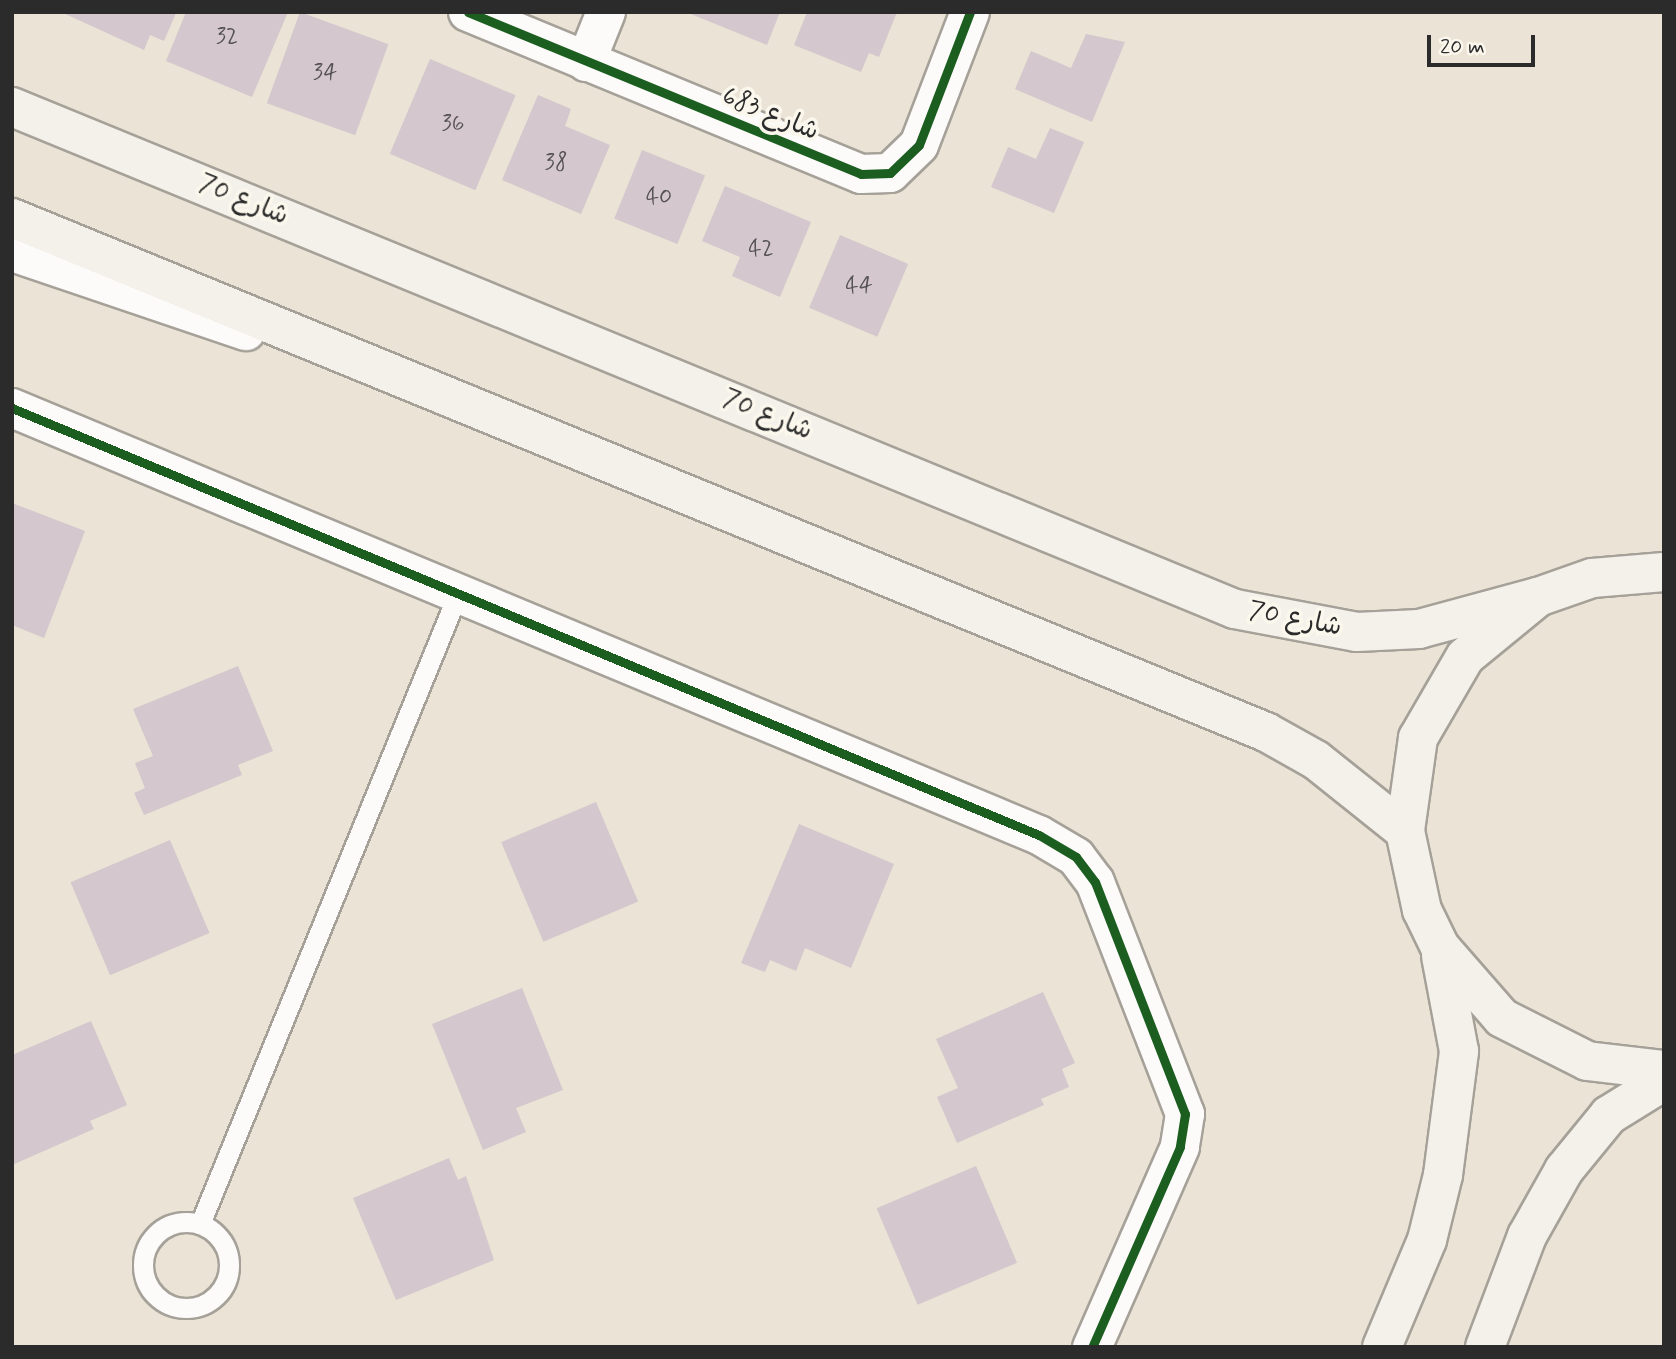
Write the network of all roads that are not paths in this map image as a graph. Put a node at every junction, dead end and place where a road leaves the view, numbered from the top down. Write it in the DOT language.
graph roads {
  1 [pos="468,12"];
  2 [pos="607,12"];
  3 [pos="970,12"];
  4 [pos="586,62"];
  5 [pos="12,107"];
  6 [pos="12,218"];
  7 [pos="12,252"];
  8 [pos="343,354"];
  9 [pos="12,408"];
  10 [pos="1659,566"];
  11 [pos="458,590"];
  12 [pos="1538,597"];
  13 [pos="1405,831"];
  14 [pos="1440,947"];
  15 [pos="1664,1070"];
  16 [pos="1664,1080"];
  17 [pos="200,1224"];
  18 [pos="1092,1347"];
  19 [pos="1382,1347"];
  20 [pos="1485,1347"];
  1 -- 4 [label="street, شارع 683"];
  2 -- 4 [label="street"];
  3 -- 4 [label="street, شارع 683"];
  5 -- 12 [label="main road, شارع 70"];
  6 -- 8 [label="main road"];
  7 -- 8 [label="street"];
  8 -- 13 [label="main road"];
  9 -- 11 [label="street"];
  10 -- 12 [label="main road, شارع 70"];
  11 -- 17 [label="lane"];
  11 -- 18 [label="street"];
  12 -- 13 [label="main road"];
  13 -- 14 [label="main road"];
  14 -- 15 [label="main road"];
  14 -- 19 [label="main road"];
  16 -- 20 [label="main road"];
  17 -- 17 [label="lane"];
}
